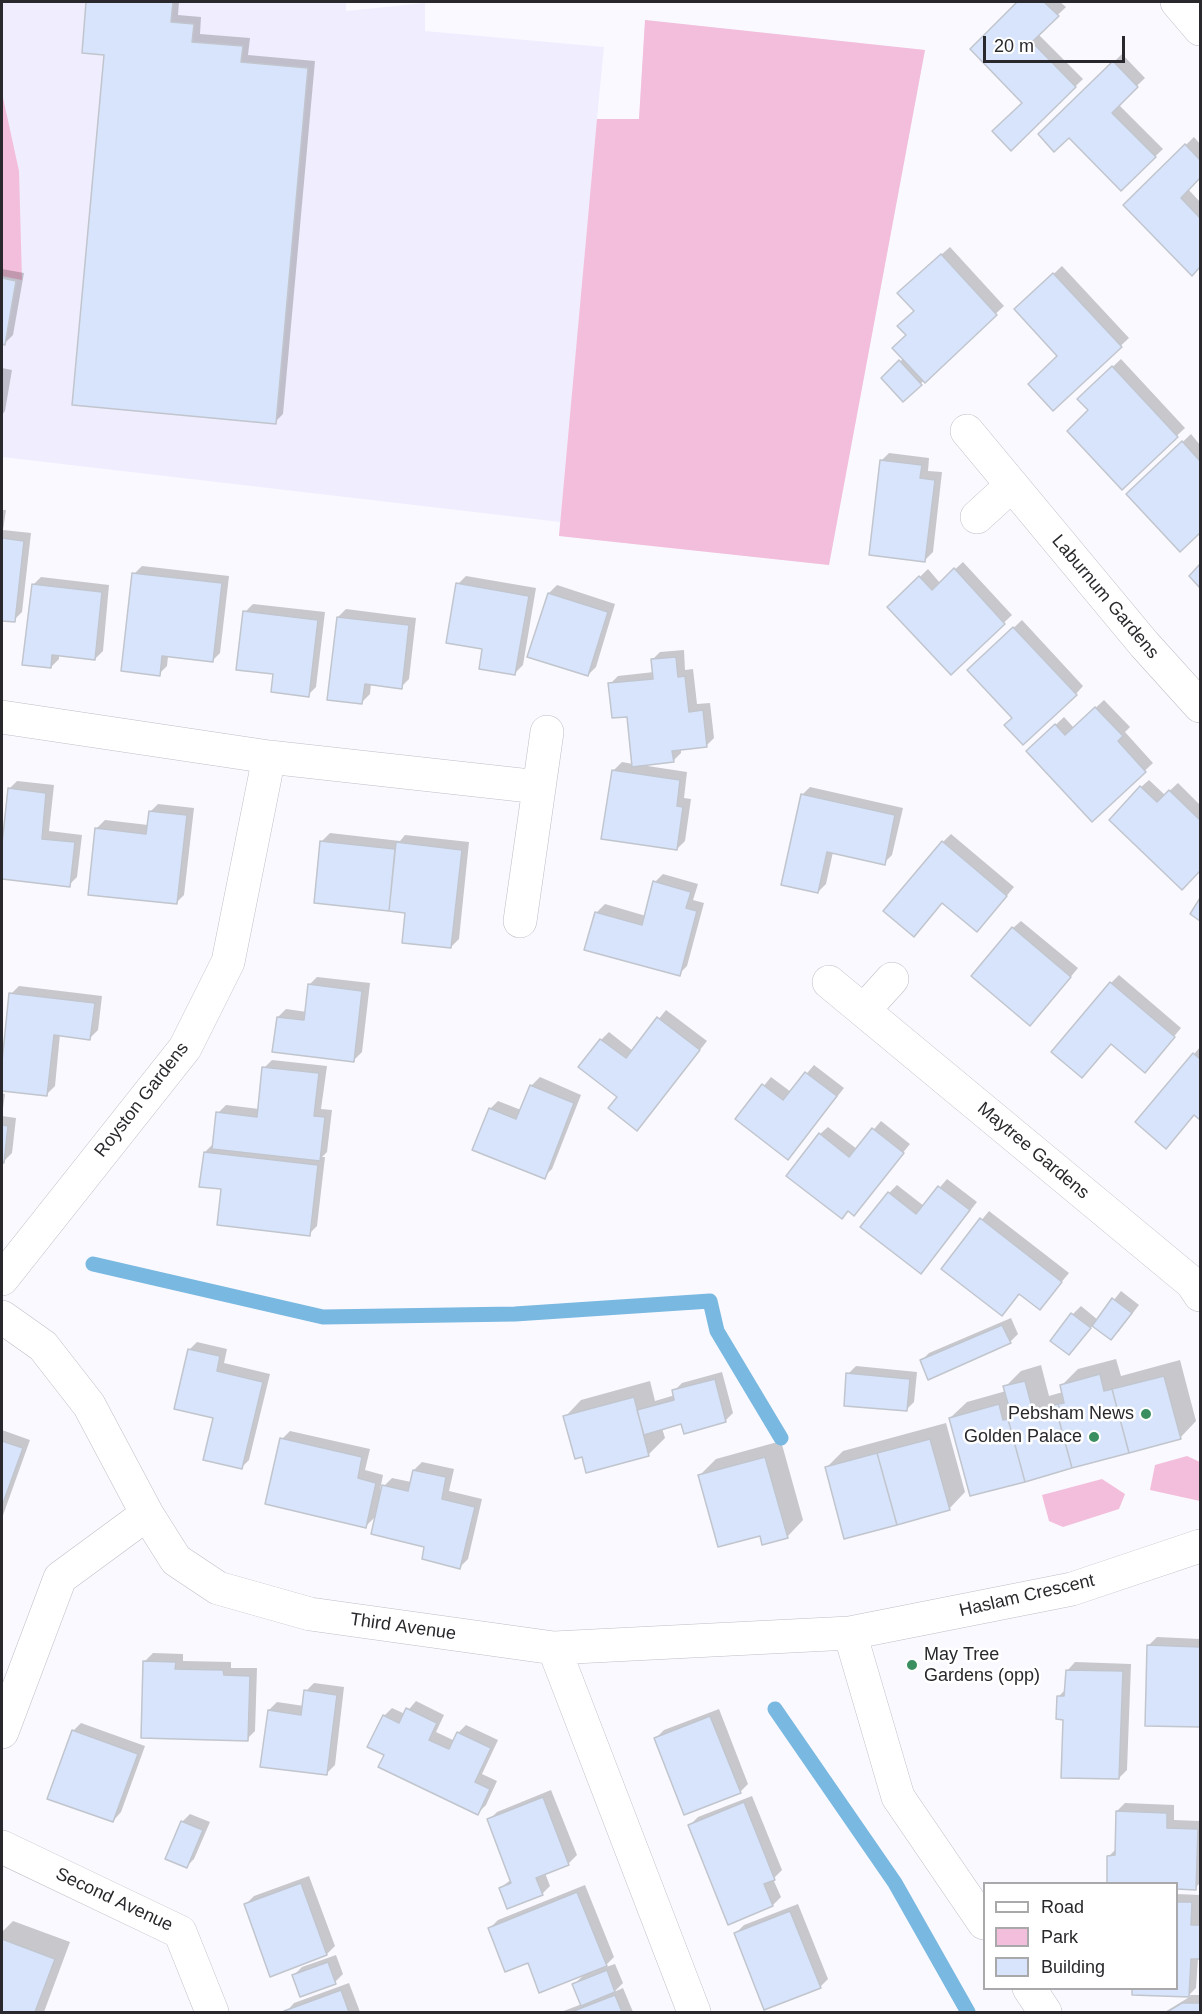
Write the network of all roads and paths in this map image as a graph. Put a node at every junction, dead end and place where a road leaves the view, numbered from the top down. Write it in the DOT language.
graph roads {
  1 [pos="1177,2"];
  2 [pos="1200,29"];
  3 [pos="967,431"];
  4 [pos="1012,485"];
  5 [pos="976,517"];
  6 [pos="1200,706"];
  7 [pos="2,717"];
  8 [pos="547,732"];
  9 [pos="269,757"];
  10 [pos="539,787"];
  11 [pos="520,921"];
  12 [pos="892,979"];
  13 [pos="829,982"];
  14 [pos="864,1010"];
  15 [pos="2,1279"];
  16 [pos="1200,1295"];
  17 [pos="2,1317"];
  18 [pos="147,1514"];
  19 [pos="1200,1546"];
  20 [pos="850,1634"];
  21 [pos="554,1648"];
  22 [pos="2,1732"];
  23 [pos="2,1846"];
  24 [pos="983,1922"];
  25 [pos="1030,1990"];
  26 [pos="212,2013"];
  27 [pos="694,2013"];
  28 [pos="1045,2013"];
  1 -- 2 [label="street"];
  3 -- 4 [label="street, Laburnum Gardens"];
  4 -- 5 [label="street"];
  4 -- 6 [label="street, Laburnum Gardens"];
  7 -- 9 [label="street"];
  8 -- 10 [label="street"];
  9 -- 10 [label="street"];
  9 -- 15 [label="street, Royston Gardens"];
  10 -- 11 [label="street"];
  12 -- 14 [label="street"];
  13 -- 14 [label="street, Maytree Gardens"];
  14 -- 16 [label="street, Maytree Gardens"];
  17 -- 18 [label="street, Third Avenue"];
  18 -- 21 [label="street, Third Avenue"];
  18 -- 22 [label="street"];
  19 -- 20 [label="street, Haslam Crescent"];
  20 -- 21 [label="street, Haslam Crescent"];
  20 -- 24 [label="street"];
  21 -- 27 [label="street"];
  23 -- 26 [label="street, Second Avenue"];
  25 -- 28 [label="street"];
}
